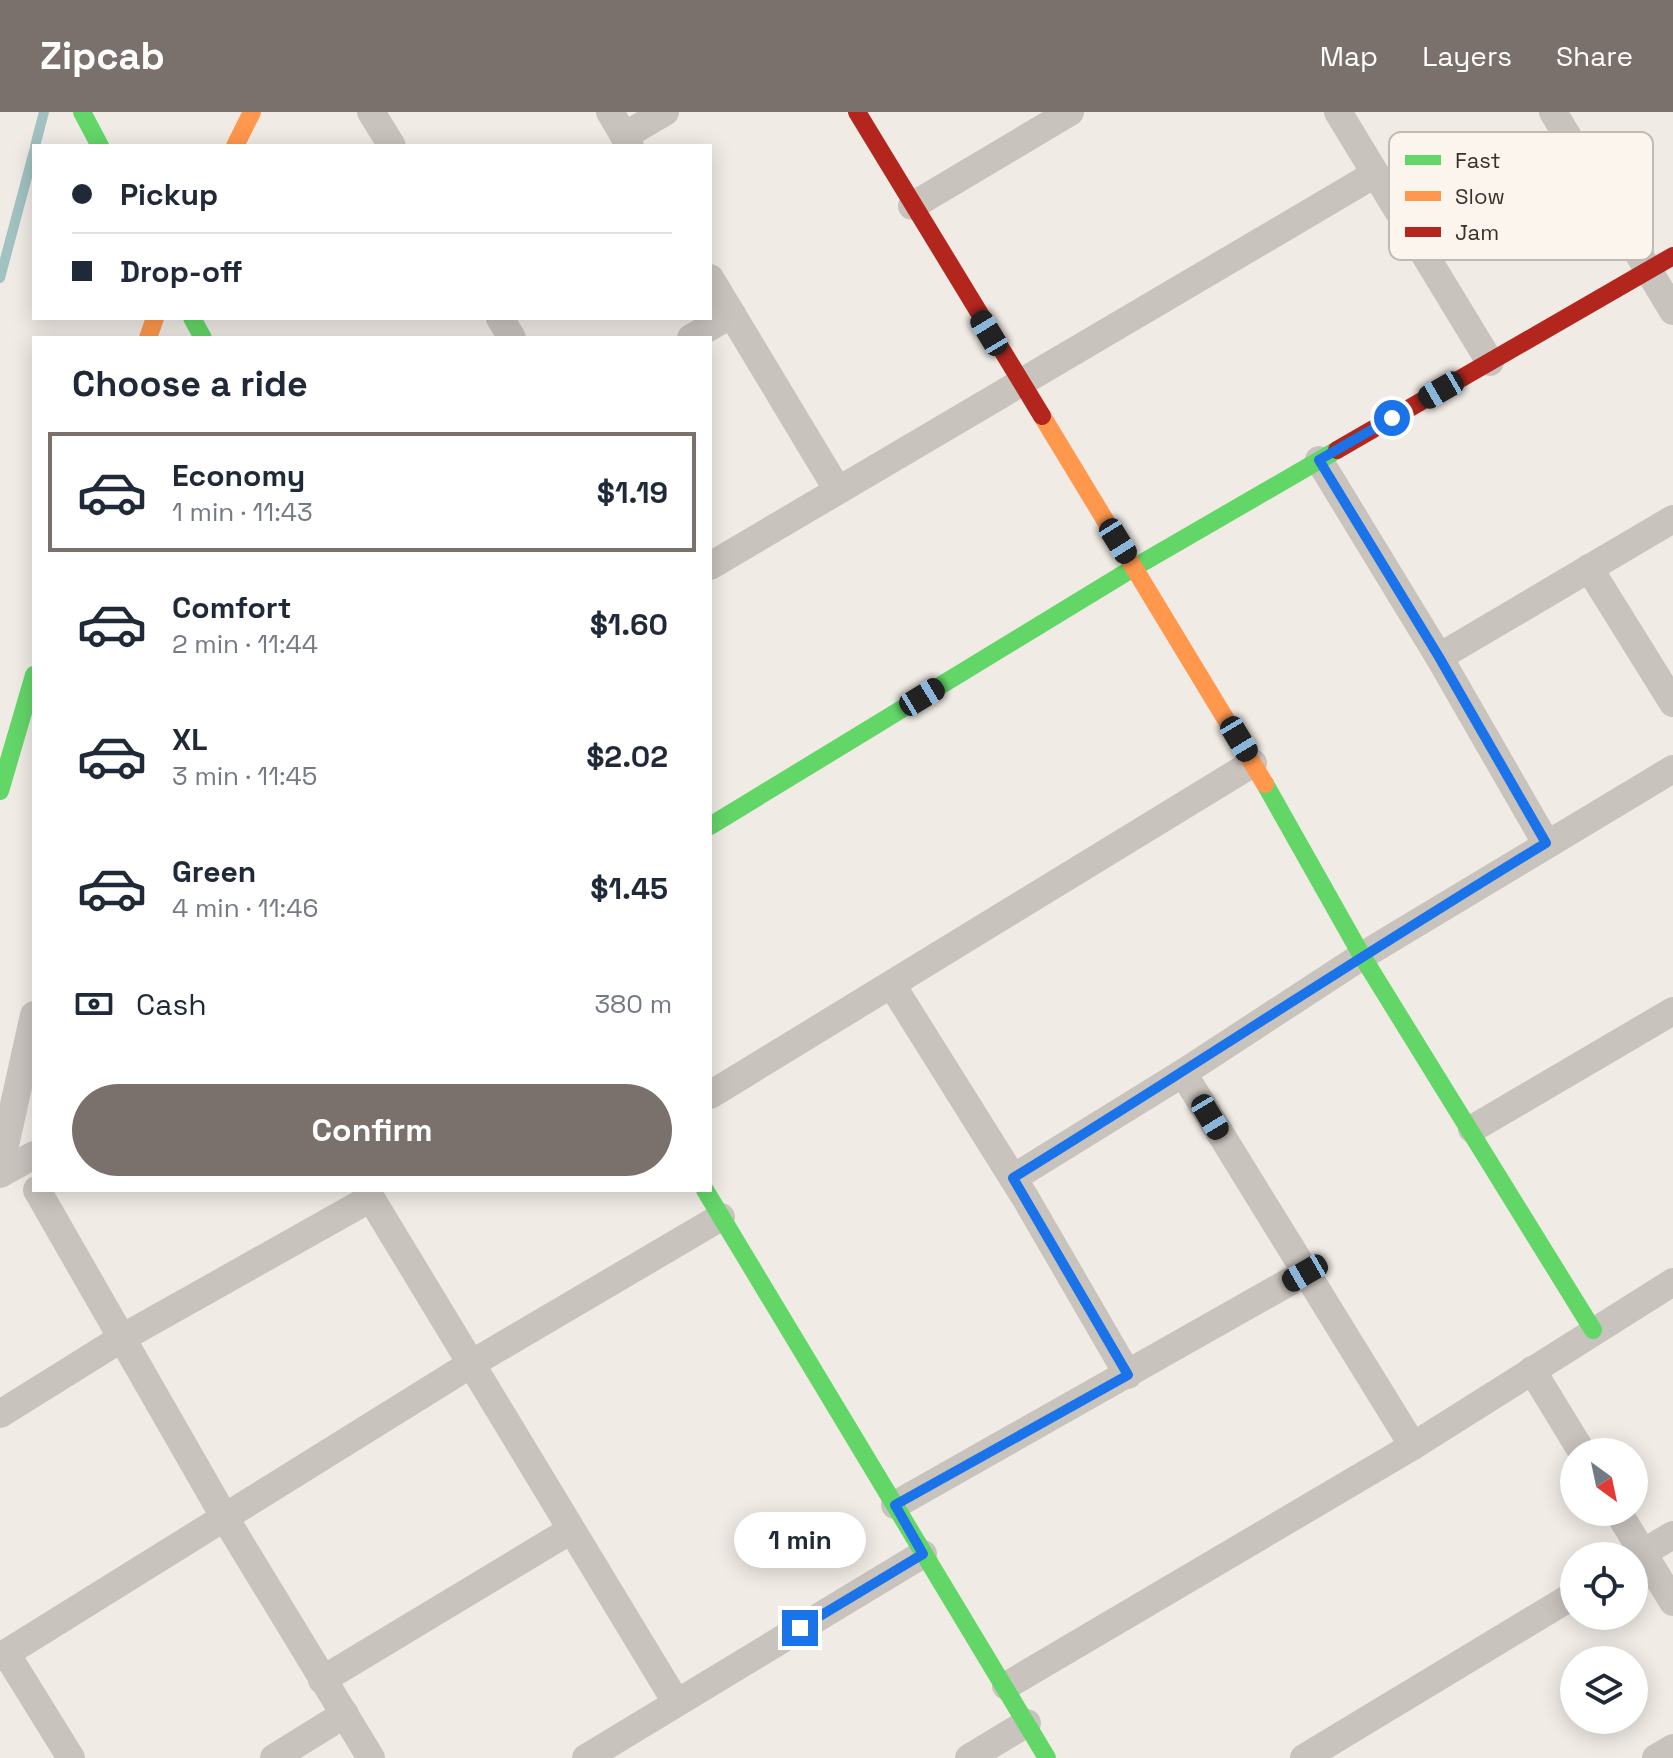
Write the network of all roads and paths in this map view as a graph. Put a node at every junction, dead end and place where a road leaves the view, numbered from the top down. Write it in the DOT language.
graph roads {
  1 [pos="82,112"];
  2 [pos="252,112"];
  3 [pos="371,112"];
  4 [pos="610,112"];
  5 [pos="665,112"];
  6 [pos="857,112"];
  7 [pos="1070,112"];
  8 [pos="1338,112"];
  9 [pos="1553,112"];
  10 [pos="1565,132"];
  11 [pos="627,141"];
  12 [pos="99,144"];
  13 [pos="236,144"];
  14 [pos="391,144"];
  15 [pos="1375,174"];
  16 [pos="1389,197"];
  17 [pos="912,206"];
  18 [pos="1673,256"];
  19 [pos="1428,260"];
  20 [pos="1642,260"];
  21 [pos="1647,268"];
  22 [pos="712,281"];
  23 [pos="1673,311"];
  24 [pos="732,314"];
  25 [pos="694,336"];
  26 [pos="1490,362"];
  27 [pos="1020,384"];
  28 [pos="1319,460"];
  29 [pos="837,489"];
  30 [pos="1673,519"];
  31 [pos="712,565"];
  32 [pos="1135,567"];
  33 [pos="1589,568"];
  34 [pos="1439,657"];
  35 [pos="32,682"];
  36 [pos="1673,703"];
  37 [pos="1253,763"];
  38 [pos="1673,769"];
  39 [pos="0,791"];
  40 [pos="712,825"];
  41 [pos="1546,843"];
  42 [pos="1362,956"];
  43 [pos="892,985"];
  44 [pos="1673,1011"];
  45 [pos="32,1034"];
  46 [pos="1183,1073"];
  47 [pos="712,1094"];
  48 [pos="1472,1129"];
  49 [pos="18,1169"];
  50 [pos="1013,1178"];
  51 [pos="38,1192"];
  52 [pos="706,1192"];
  53 [pos="368,1194"];
  54 [pos="721,1217"];
  55 [pos="1305,1273"];
  56 [pos="1673,1282"];
  57 [pos="1593,1330"];
  58 [pos="122,1338"];
  59 [pos="471,1364"];
  60 [pos="1532,1370"];
  61 [pos="1128,1375"];
  62 [pos="0,1414"];
  63 [pos="1573,1438"];
  64 [pos="1413,1446"];
  65 [pos="895,1505"];
  66 [pos="225,1518"];
  67 [pos="571,1530"];
  68 [pos="1673,1535"];
  69 [pos="1648,1550"];
  70 [pos="923,1554"];
  71 [pos="1648,1569"];
  72 [pos="1673,1602"];
  73 [pos="1560,1603"];
  74 [pos="3,1655"];
  75 [pos="322,1680"];
  76 [pos="1006,1686"];
  77 [pos="676,1702"];
  78 [pos="345,1714"];
  79 [pos="1027,1723"];
  80 [pos="1673,1748"];
  81 [pos="71,1758"];
  82 [pos="274,1758"];
  83 [pos="371,1758"];
  84 [pos="586,1758"];
  85 [pos="969,1758"];
  86 [pos="1047,1758"];
  87 [pos="1304,1758"];
  88 [pos="1656,1758"];
  1 -- 12 [label="street"];
  2 -- 13 [label="street"];
  3 -- 14 [label="street"];
  4 -- 11 [label="street"];
  5 -- 11 [label="street"];
  6 -- 17 [label="street"];
  7 -- 17 [label="street"];
  8 -- 15 [label="street"];
  9 -- 10 [label="street"];
  15 -- 16 [label="street"];
  15 -- 27 [label="street"];
  17 -- 27 [label="street"];
  18 -- 21 [label="street"];
  19 -- 26 [label="street"];
  20 -- 21 [label="street"];
  21 -- 23 [label="street"];
  21 -- 26 [label="street"];
  22 -- 24 [label="street"];
  24 -- 25 [label="street"];
  24 -- 29 [label="street"];
  26 -- 28 [label="street"];
  27 -- 29 [label="street"];
  27 -- 32 [label="street"];
  28 -- 32 [label="street"];
  28 -- 34 [label="street"];
  29 -- 31 [label="street"];
  30 -- 33 [label="street"];
  32 -- 37 [label="street"];
  32 -- 40 [label="street"];
  33 -- 34 [label="street"];
  33 -- 36 [label="street"];
  34 -- 41 [label="street"];
  35 -- 39 [label="street"];
  37 -- 42 [label="street"];
  37 -- 43 [label="street"];
  38 -- 41 [label="street"];
  41 -- 42 [label="street"];
  42 -- 46 [label="street"];
  42 -- 48 [label="street"];
  43 -- 47 [label="street"];
  43 -- 50 [label="street"];
  44 -- 48 [label="street"];
  45 -- 49 [label="street"];
  46 -- 50 [label="street"];
  46 -- 55 [label="street"];
  48 -- 57 [label="street"];
  50 -- 61 [label="street"];
  51 -- 58 [label="street"];
  52 -- 54 [label="street"];
  53 -- 58 [label="street"];
  53 -- 59 [label="street"];
  54 -- 59 [label="street"];
  54 -- 65 [label="street"];
  55 -- 61 [label="street"];
  55 -- 64 [label="street"];
  56 -- 57 [label="street"];
  57 -- 60 [label="street"];
  58 -- 62 [label="street"];
  58 -- 66 [label="street"];
  59 -- 66 [label="street"];
  59 -- 67 [label="street"];
  60 -- 63 [label="street"];
  60 -- 64 [label="street"];
  61 -- 65 [label="street"];
  64 -- 76 [label="street"];
  65 -- 70 [label="street"];
  66 -- 74 [label="street"];
  66 -- 75 [label="street"];
  67 -- 75 [label="street"];
  67 -- 77 [label="street"];
  68 -- 69 [label="street"];
  70 -- 76 [label="street"];
  70 -- 77 [label="street"];
  71 -- 72 [label="street"];
  73 -- 87 [label="street"];
  74 -- 81 [label="street"];
  75 -- 78 [label="street"];
  76 -- 79 [label="street"];
  77 -- 84 [label="street"];
  78 -- 82 [label="street"];
  78 -- 83 [label="street"];
  79 -- 85 [label="street"];
  79 -- 86 [label="street"];
  80 -- 88 [label="street"];
}
